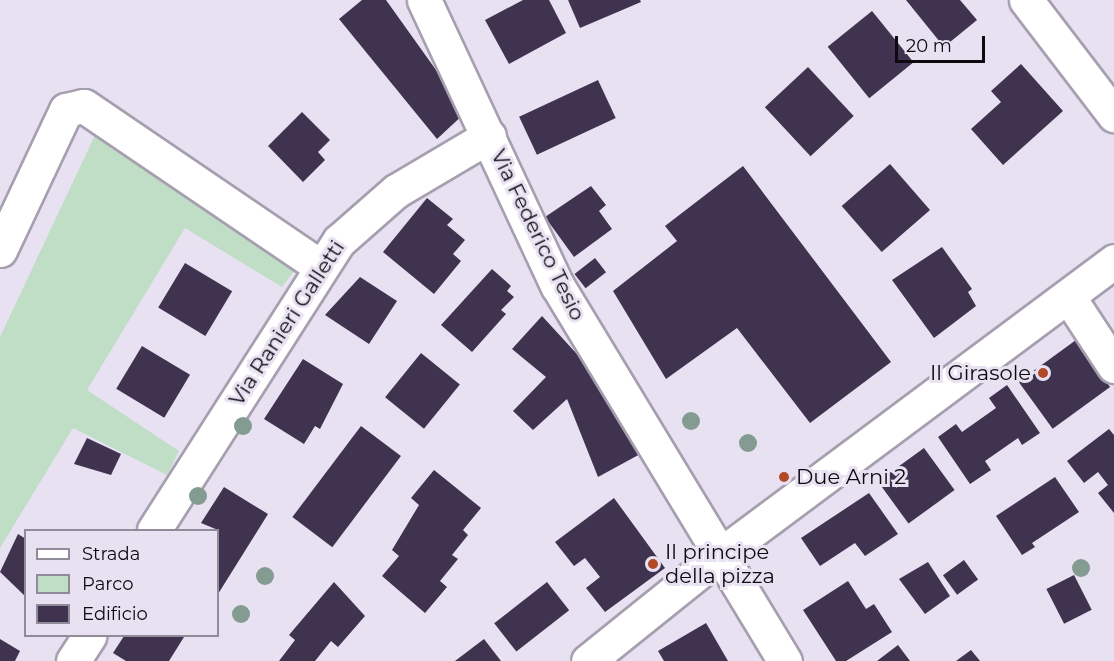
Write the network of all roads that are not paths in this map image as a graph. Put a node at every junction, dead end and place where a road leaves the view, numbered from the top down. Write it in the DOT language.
graph roads {
  1 [pos="424,0"];
  2 [pos="1026,0"];
  3 [pos="1114,115"];
  4 [pos="489,136"];
  5 [pos="0,250"];
  6 [pos="1114,261"];
  7 [pos="320,266"];
  8 [pos="1068,296"];
  9 [pos="1114,366"];
  10 [pos="155,529"];
  11 [pos="720,555"];
  12 [pos="87,637"];
  13 [pos="73,661"];
  14 [pos="588,661"];
  15 [pos="785,661"];
  1 -- 4 [label="street, Via Federico Tesio"];
  2 -- 3 [label="street"];
  4 -- 7 [label="street, Via Ranieri Galletti"];
  4 -- 11 [label="street, Via Federico Tesio"];
  5 -- 7 [label="street"];
  6 -- 8 [label="street"];
  7 -- 10 [label="street, Via Ranieri Galletti"];
  8 -- 9 [label="street"];
  8 -- 11 [label="street"];
  11 -- 14 [label="street"];
  11 -- 15 [label="street, Via Federico Tesio"];
  12 -- 13 [label="street"];
}
